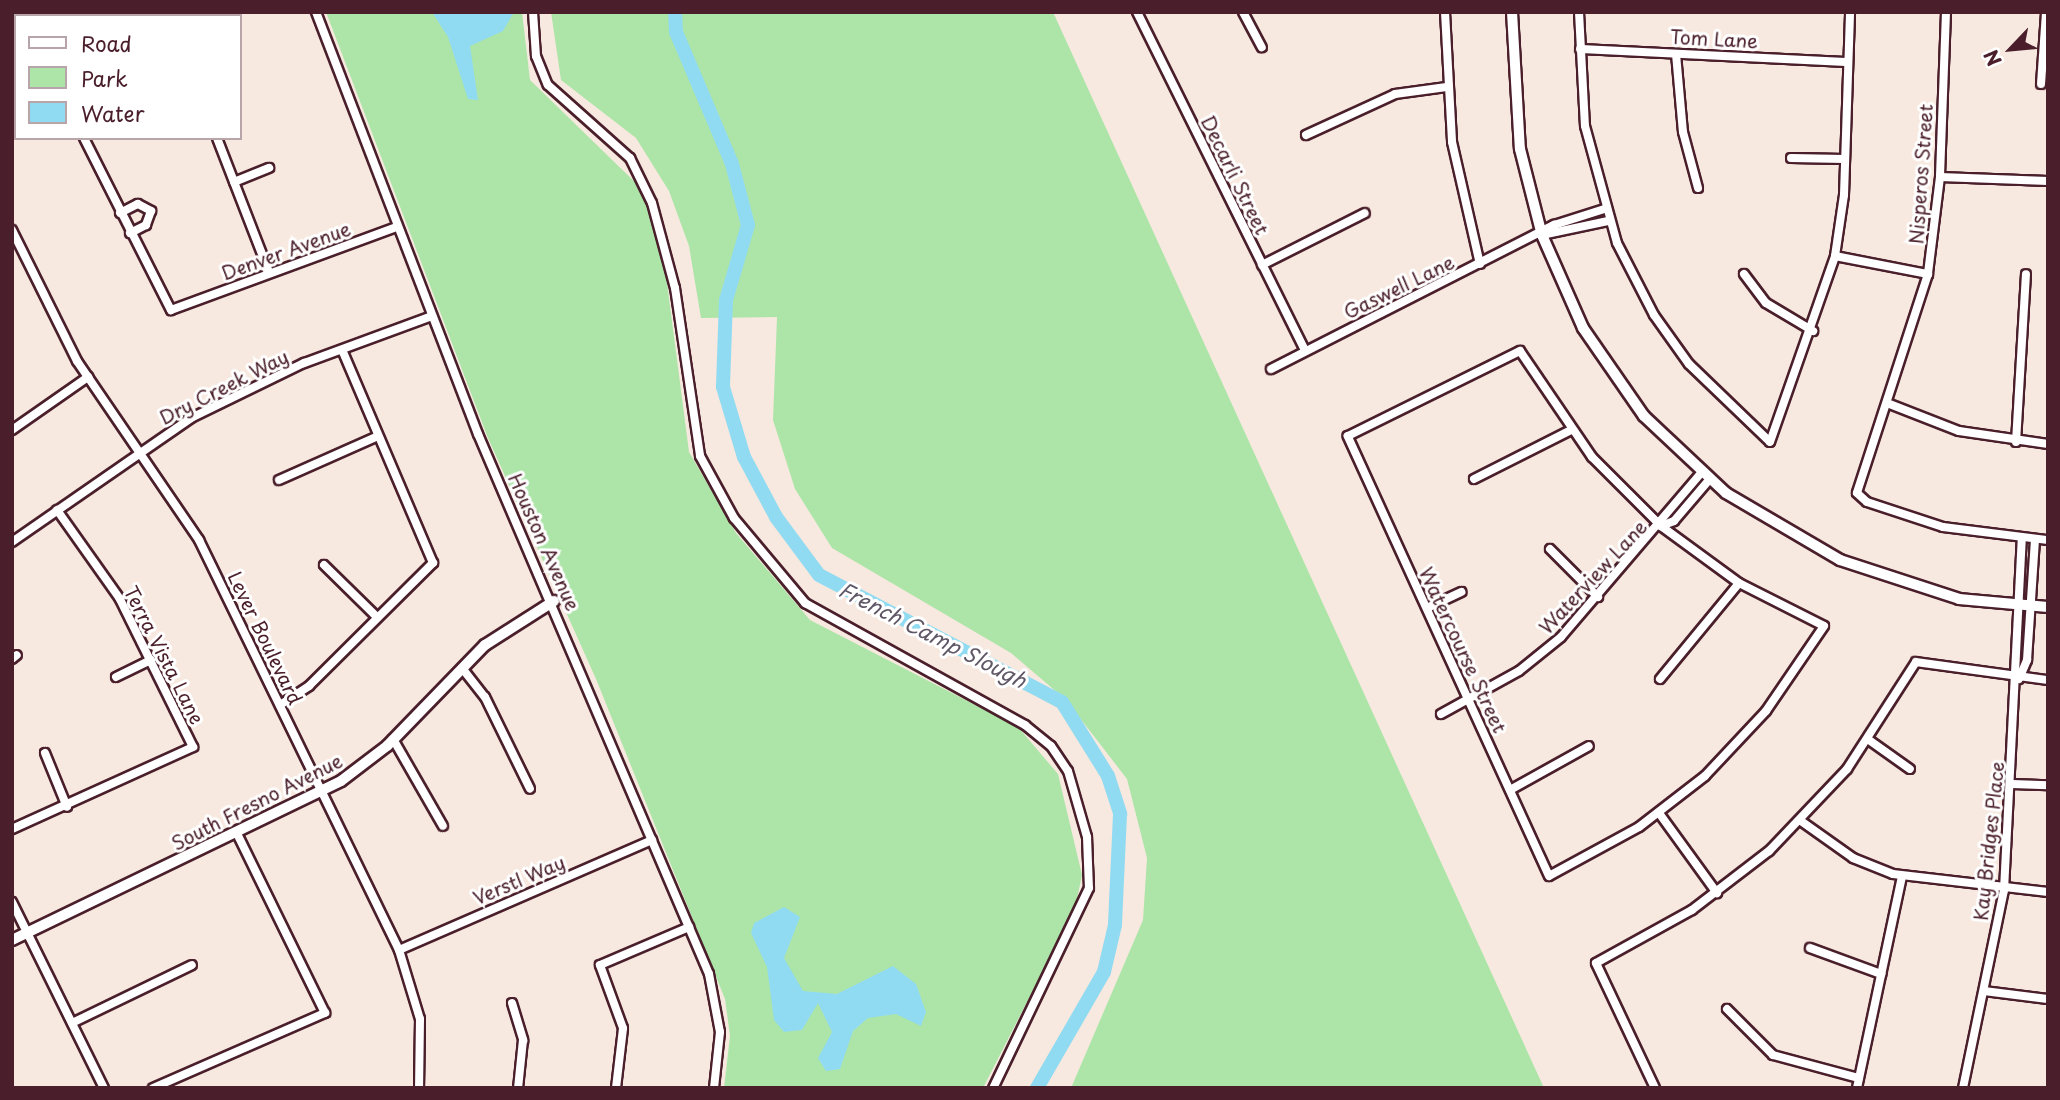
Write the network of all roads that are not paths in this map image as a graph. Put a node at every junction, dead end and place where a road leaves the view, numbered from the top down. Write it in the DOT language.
graph roads {
  1 [pos="316,12"];
  2 [pos="533,12"];
  3 [pos="1137,12"];
  4 [pos="1243,12"];
  5 [pos="1445,12"];
  6 [pos="1512,12"];
  7 [pos="1579,12"];
  8 [pos="1850,12"];
  9 [pos="1946,12"];
  10 [pos="2046,12"];
  11 [pos="1262,47"];
  12 [pos="1580,49"];
  13 [pos="1676,54"];
  14 [pos="1847,62"];
  15 [pos="2041,84"];
  16 [pos="1447,87"];
  17 [pos="1306,135"];
  18 [pos="85,140"];
  19 [pos="218,140"];
  20 [pos="1791,158"];
  21 [pos="1845,159"];
  22 [pos="269,168"];
  23 [pos="1940,177"];
  24 [pos="2048,181"];
  25 [pos="234,182"];
  26 [pos="1698,188"];
  27 [pos="1604,209"];
  28 [pos="120,213"];
  29 [pos="1365,213"];
  30 [pos="1608,221"];
  31 [pos="397,227"];
  32 [pos="12,230"];
  33 [pos="130,233"];
  34 [pos="1542,235"];
  35 [pos="15,241"];
  36 [pos="1835,256"];
  37 [pos="1480,264"];
  38 [pos="1262,265"];
  39 [pos="269,272"];
  40 [pos="1744,274"];
  41 [pos="1928,274"];
  42 [pos="2026,274"];
  43 [pos="432,316"];
  44 [pos="1813,331"];
  45 [pos="342,350"];
  46 [pos="1305,351"];
  47 [pos="1271,369"];
  48 [pos="88,377"];
  49 [pos="1887,403"];
  50 [pos="12,430"];
  51 [pos="1571,430"];
  52 [pos="376,437"];
  53 [pos="2016,442"];
  54 [pos="2048,444"];
  55 [pos="139,452"];
  56 [pos="1701,472"];
  57 [pos="1474,479"];
  58 [pos="279,480"];
  59 [pos="1709,480"];
  60 [pos="57,510"];
  61 [pos="1661,526"];
  62 [pos="2022,539"];
  63 [pos="2035,540"];
  64 [pos="2048,540"];
  65 [pos="12,542"];
  66 [pos="1549,549"];
  67 [pos="324,565"];
  68 [pos="1739,583"];
  69 [pos="1461,592"];
  70 [pos="1598,597"];
  71 [pos="554,601"];
  72 [pos="2018,606"];
  73 [pos="2031,607"];
  74 [pos="2048,607"];
  75 [pos="1427,608"];
  76 [pos="377,617"];
  77 [pos="151,660"];
  78 [pos="462,668"];
  79 [pos="116,677"];
  80 [pos="1660,679"];
  81 [pos="2019,679"];
  82 [pos="2048,680"];
  83 [pos="1469,700"];
  84 [pos="280,705"];
  85 [pos="1441,714"];
  86 [pos="393,739"];
  87 [pos="1868,740"];
  88 [pos="1589,746"];
  89 [pos="45,753"];
  90 [pos="1910,769"];
  91 [pos="2012,784"];
  92 [pos="2048,785"];
  93 [pos="530,789"];
  94 [pos="1510,790"];
  95 [pos="322,792"];
  96 [pos="67,807"];
  97 [pos="1659,813"];
  98 [pos="1801,821"];
  99 [pos="443,825"];
  100 [pos="12,829"];
  101 [pos="237,833"];
  102 [pos="652,840"];
  103 [pos="1902,877"];
  104 [pos="2004,890"];
  105 [pos="2048,892"];
  106 [pos="1717,893"];
  107 [pos="12,902"];
  108 [pos="689,927"];
  109 [pos="27,933"];
  110 [pos="12,940"];
  111 [pos="1810,948"];
  112 [pos="399,950"];
  113 [pos="192,965"];
  114 [pos="1881,974"];
  115 [pos="1984,991"];
  116 [pos="2048,999"];
  117 [pos="512,1003"];
  118 [pos="1727,1009"];
  119 [pos="72,1023"];
  120 [pos="1859,1078"];
  121 [pos="104,1088"];
  122 [pos="153,1088"];
  123 [pos="419,1088"];
  124 [pos="517,1088"];
  125 [pos="616,1088"];
  126 [pos="714,1088"];
  127 [pos="993,1088"];
  128 [pos="1655,1088"];
  129 [pos="1857,1088"];
  130 [pos="1963,1088"];
  1 -- 31 [label="street, Houston Avenue"];
  2 -- 127 [label="street"];
  3 -- 38 [label="street, Decarli Street"];
  4 -- 11 [label="street"];
  5 -- 16 [label="street"];
  6 -- 34 [label="street"];
  7 -- 12 [label="street"];
  8 -- 14 [label="street"];
  9 -- 23 [label="street, Nisperos Street"];
  10 -- 15 [label="street"];
  12 -- 13 [label="street, Tom Lane"];
  12 -- 27 [label="street"];
  13 -- 14 [label="street, Tom Lane"];
  13 -- 26 [label="street"];
  14 -- 21 [label="street"];
  16 -- 17 [label="street"];
  16 -- 37 [label="street"];
  18 -- 28 [label="street, Denver Avenue"];
  19 -- 25 [label="street"];
  20 -- 21 [label="street"];
  21 -- 36 [label="street"];
  22 -- 25 [label="street"];
  23 -- 24 [label="street"];
  23 -- 41 [label="street, Nisperos Street"];
  25 -- 39 [label="street"];
  27 -- 30 [label="street"];
  27 -- 34 [label="street, Gaswell Lane"];
  28 -- 33 [label="street, Denver Avenue"];
  28 -- 33 [label="street"];
  29 -- 38 [label="street"];
  30 -- 34 [label="street, Gaswell Lane"];
  30 -- 44 [label="street"];
  31 -- 39 [label="street, Denver Avenue"];
  31 -- 43 [label="street, Houston Avenue"];
  32 -- 35 [label="street, Lever Boulevard"];
  33 -- 39 [label="street, Denver Avenue"];
  34 -- 37 [label="street, Gaswell Lane"];
  34 -- 56 [label="street"];
  35 -- 48 [label="street, Lever Boulevard"];
  36 -- 41 [label="street"];
  36 -- 44 [label="street"];
  37 -- 46 [label="street, Gaswell Lane"];
  38 -- 46 [label="street, Decarli Street"];
  40 -- 44 [label="street"];
  41 -- 49 [label="street, Nisperos Street"];
  42 -- 53 [label="street"];
  43 -- 45 [label="street, Dry Creek Way"];
  43 -- 71 [label="street, Houston Avenue"];
  45 -- 52 [label="street"];
  45 -- 55 [label="street, Dry Creek Way"];
  46 -- 47 [label="street, Gaswell Lane"];
  48 -- 50 [label="street"];
  48 -- 55 [label="street, Lever Boulevard"];
  49 -- 53 [label="street"];
  49 -- 62 [label="street, Nisperos Street"];
  51 -- 57 [label="street"];
  51 -- 61 [label="street"];
  51 -- 75 [label="street, Watercourse Street"];
  52 -- 58 [label="street"];
  52 -- 76 [label="street"];
  53 -- 54 [label="street"];
  55 -- 60 [label="street, Dry Creek Way"];
  55 -- 84 [label="street, Lever Boulevard"];
  56 -- 59 [label="street"];
  56 -- 61 [label="street, Waterview Lane"];
  59 -- 61 [label="street, Waterview Lane"];
  59 -- 72 [label="street"];
  60 -- 65 [label="street, Dry Creek Way"];
  60 -- 77 [label="street, Terra Vista Lane"];
  61 -- 68 [label="street"];
  61 -- 70 [label="street, Waterview Lane"];
  62 -- 63 [label="street"];
  62 -- 72 [label="street, Kay Bridges Place"];
  63 -- 64 [label="street"];
  63 -- 73 [label="street, Kay Bridges Place"];
  66 -- 70 [label="street"];
  67 -- 76 [label="street"];
  68 -- 80 [label="street"];
  68 -- 97 [label="street"];
  69 -- 75 [label="street"];
  70 -- 83 [label="street, Waterview Lane"];
  71 -- 78 [label="street, South Fresno Avenue"];
  71 -- 102 [label="street, Houston Avenue"];
  72 -- 73 [label="street"];
  72 -- 81 [label="street, Kay Bridges Place"];
  73 -- 74 [label="street"];
  73 -- 81 [label="street, Kay Bridges Place"];
  75 -- 83 [label="street, Watercourse Street"];
  76 -- 84 [label="street"];
  77 -- 79 [label="street"];
  77 -- 96 [label="street, Terra Vista Lane"];
  78 -- 86 [label="street, South Fresno Avenue"];
  78 -- 93 [label="street"];
  81 -- 82 [label="street"];
  81 -- 87 [label="street"];
  81 -- 91 [label="street, Kay Bridges Place"];
  83 -- 85 [label="street, Waterview Lane"];
  83 -- 94 [label="street, Watercourse Street"];
  84 -- 95 [label="street, Lever Boulevard"];
  86 -- 95 [label="street, South Fresno Avenue"];
  86 -- 99 [label="street"];
  87 -- 90 [label="street"];
  87 -- 98 [label="street"];
  88 -- 94 [label="street"];
  89 -- 96 [label="street"];
  91 -- 92 [label="street"];
  91 -- 104 [label="street, Kay Bridges Place"];
  94 -- 97 [label="street, Watercourse Street"];
  95 -- 101 [label="street, South Fresno Avenue"];
  95 -- 112 [label="street, Lever Boulevard"];
  96 -- 100 [label="street"];
  97 -- 106 [label="street"];
  98 -- 103 [label="street"];
  98 -- 106 [label="street"];
  101 -- 109 [label="street, South Fresno Avenue"];
  101 -- 122 [label="street"];
  102 -- 108 [label="street, Houston Avenue"];
  102 -- 112 [label="street, Verstl Way"];
  103 -- 104 [label="street"];
  103 -- 114 [label="street"];
  104 -- 105 [label="street"];
  104 -- 115 [label="street, Kay Bridges Place"];
  106 -- 128 [label="street"];
  107 -- 109 [label="street"];
  108 -- 125 [label="street"];
  108 -- 126 [label="street, Houston Avenue"];
  109 -- 110 [label="street, South Fresno Avenue"];
  109 -- 119 [label="street"];
  111 -- 114 [label="street"];
  112 -- 123 [label="street, Lever Boulevard"];
  113 -- 119 [label="street"];
  114 -- 120 [label="street"];
  115 -- 116 [label="street"];
  115 -- 130 [label="street, Kay Bridges Place"];
  117 -- 124 [label="street"];
  118 -- 120 [label="street"];
  119 -- 121 [label="street"];
  120 -- 129 [label="street"];
}
